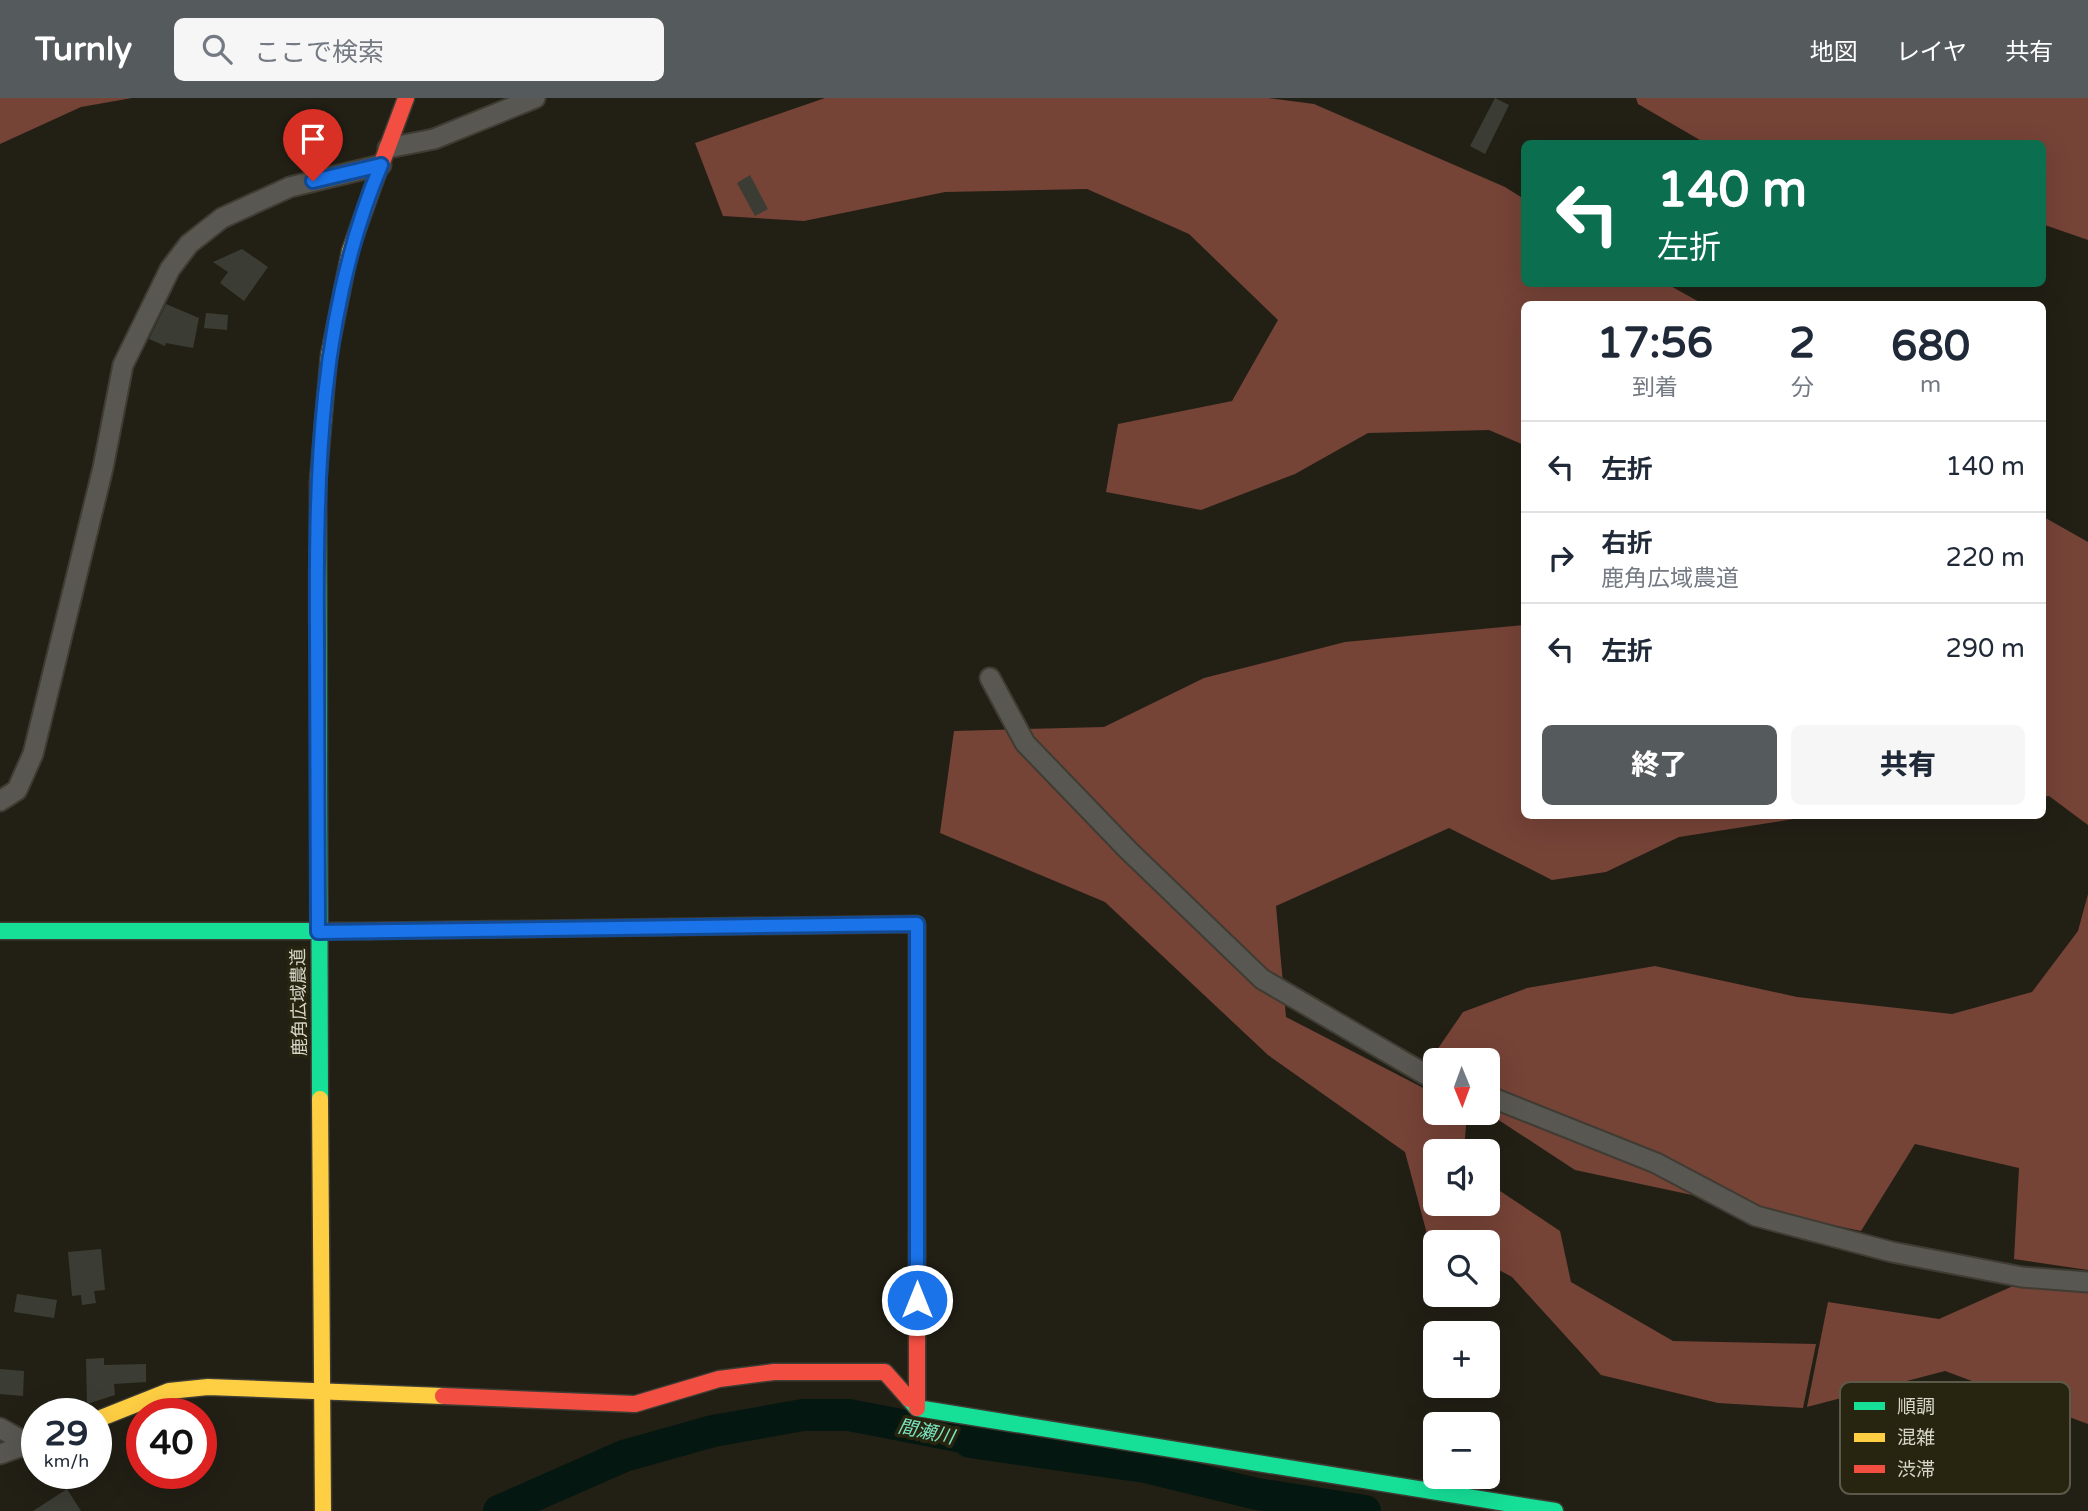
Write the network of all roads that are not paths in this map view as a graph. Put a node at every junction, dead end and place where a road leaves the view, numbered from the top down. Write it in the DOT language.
graph roads {
  1 [pos="406,98"];
  2 [pos="536,98"];
  3 [pos="384,156"];
  4 [pos="990,678"];
  5 [pos="0,801"];
  6 [pos="0,931"];
  7 [pos="318,932"];
  8 [pos="1423,1073"];
  9 [pos="1500,1101"];
  10 [pos="2088,1282"];
  11 [pos="324,1393"];
  12 [pos="917,1408"];
  13 [pos="112,1413"];
  14 [pos="0,1427"];
  15 [pos="21,1437"];
  16 [pos="21,1446"];
  17 [pos="0,1454"];
  18 [pos="323,1511"];
  19 [pos="1555,1511"];
  1 -- 3 [label="street, 鹿角広域農道"];
  2 -- 3 [label="street"];
  3 -- 5 [label="street"];
  3 -- 7 [label="street, 鹿角広域農道"];
  4 -- 8 [label="street"];
  6 -- 7 [label="street"];
  7 -- 11 [label="street, 鹿角広域農道"];
  7 -- 12 [label="street"];
  9 -- 10 [label="street"];
  11 -- 12 [label="street"];
  11 -- 13 [label="street"];
  11 -- 18 [label="street, 鹿角広域農道"];
  12 -- 19 [label="street"];
  14 -- 15 [label="street"];
  16 -- 17 [label="street"];
}
